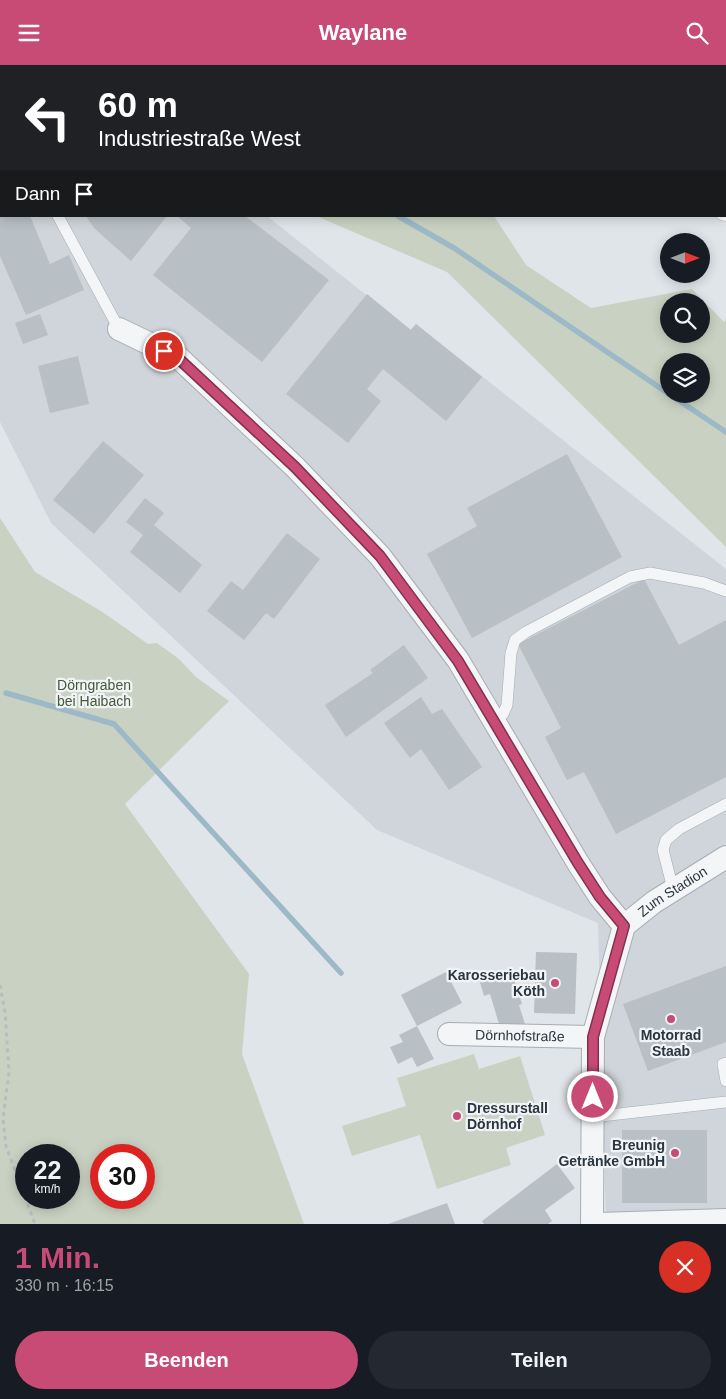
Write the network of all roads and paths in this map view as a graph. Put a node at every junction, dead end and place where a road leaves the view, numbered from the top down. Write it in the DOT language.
graph roads {
  1 [pos="59,217"];
  2 [pos="119,329"];
  3 [pos="726,591"];
  4 [pos="494,722"];
  5 [pos="726,804"];
  6 [pos="726,857"];
  7 [pos="673,889"];
  8 [pos="624,926"];
  9 [pos="0,985"];
  10 [pos="449,1034"];
  11 [pos="593,1037"];
  12 [pos="726,1063"];
  13 [pos="726,1081"];
  14 [pos="726,1102"];
  15 [pos="592,1117"];
  16 [pos="726,1220"];
  17 [pos="35,1224"];
  18 [pos="592,1224"];
  19 [pos="598,1224"];
  1 -- 2 [label="lane"];
  2 -- 4 [label="street"];
  3 -- 4 [label="lane"];
  4 -- 8 [label="street"];
  5 -- 7 [label="lane"];
  6 -- 7 [label="street, Zum Stadion"];
  7 -- 8 [label="street, Zum Stadion"];
  8 -- 11 [label="street, Zum Stadion"];
  9 -- 17 [label="path"];
  10 -- 11 [label="street, Dörnhofstraße"];
  11 -- 15 [label="street, Zum Stadion"];
  12 -- 13 [label="lane"];
  14 -- 15 [label="lane"];
  15 -- 18 [label="street, Zum Stadion"];
  16 -- 19 [label="street"];
}
